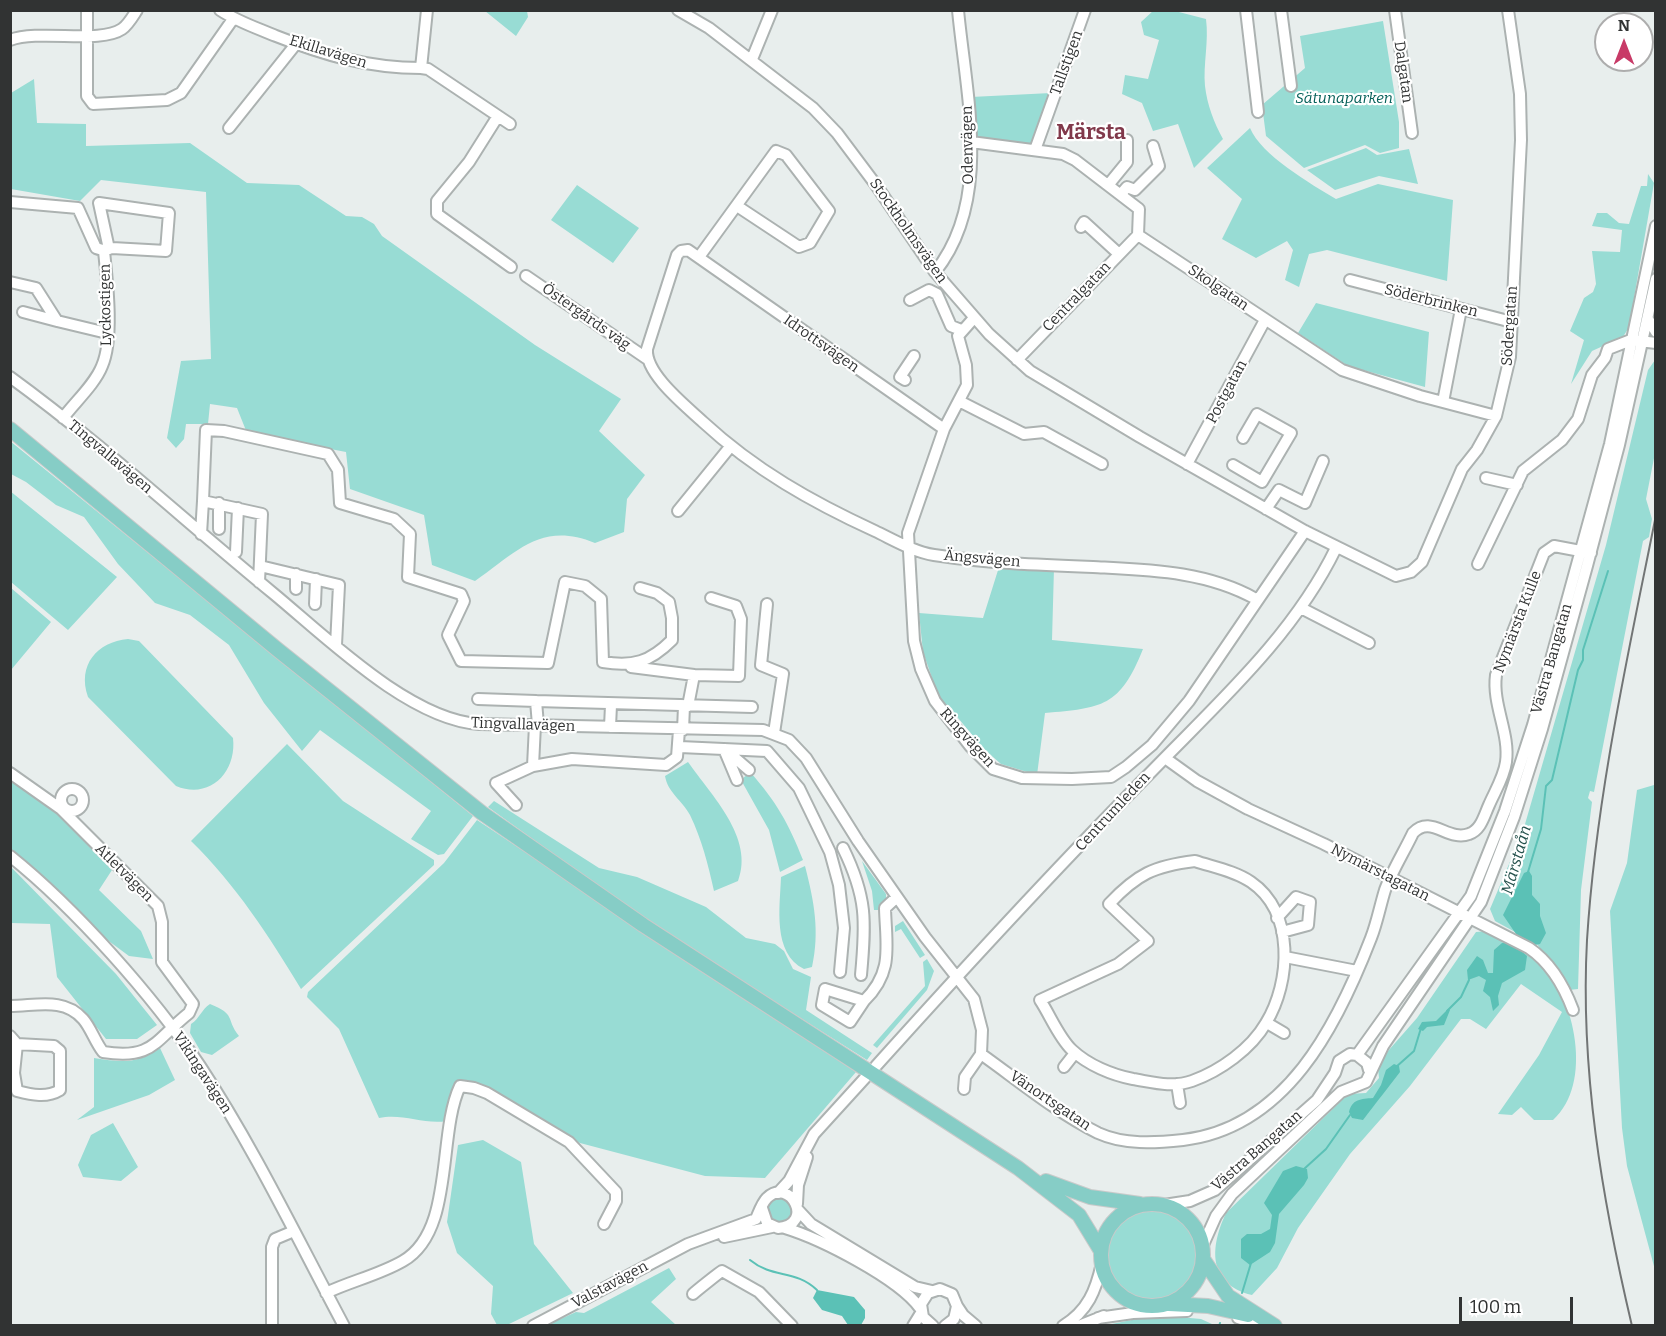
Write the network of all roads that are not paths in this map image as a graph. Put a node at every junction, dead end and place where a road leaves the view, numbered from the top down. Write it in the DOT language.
graph roads {
  1 [pos="87,10"];
  2 [pos="137,10"];
  3 [pos="220,10"];
  4 [pos="427,10"];
  5 [pos="678,10"];
  6 [pos="772,10"];
  7 [pos="958,10"];
  8 [pos="1085,10"];
  9 [pos="1246,10"];
  10 [pos="1281,10"];
  11 [pos="1395,10"];
  12 [pos="1508,10"];
  13 [pos="233,19"];
  14 [pos="87,34"];
  15 [pos="10,40"];
  16 [pos="296,44"];
  17 [pos="752,59"];
  18 [pos="421,68"];
  19 [pos="1291,86"];
  20 [pos="1258,112"];
  21 [pos="498,116"];
  22 [pos="510,124"];
  23 [pos="230,128"];
  24 [pos="1412,133"];
  25 [pos="1127,140"];
  26 [pos="971,142"];
  27 [pos="1153,146"];
  28 [pos="1035,150"];
  29 [pos="1109,184"];
  30 [pos="1121,194"];
  31 [pos="10,202"];
  32 [pos="736,206"];
  33 [pos="1656,225"];
  34 [pos="1081,227"];
  35 [pos="1138,235"];
  36 [pos="107,250"];
  37 [pos="1119,254"];
  38 [pos="699,258"];
  39 [pos="512,267"];
  40 [pos="935,272"];
  41 [pos="526,276"];
  42 [pos="1656,279"];
  43 [pos="1350,280"];
  44 [pos="10,282"];
  45 [pos="910,300"];
  46 [pos="1461,309"];
  47 [pos="23,312"];
  48 [pos="974,318"];
  49 [pos="1648,319"];
  50 [pos="1265,320"];
  51 [pos="57,321"];
  52 [pos="1512,322"];
  53 [pos="962,330"];
  54 [pos="1656,332"];
  55 [pos="107,333"];
  56 [pos="1656,343"];
  57 [pos="1630,345"];
  58 [pos="1643,345"];
  59 [pos="1656,350"];
  60 [pos="914,356"];
  61 [pos="646,358"];
  62 [pos="1017,360"];
  63 [pos="10,376"];
  64 [pos="905,380"];
  65 [pos="959,401"];
  66 [pos="1443,402"];
  67 [pos="1496,416"];
  68 [pos="63,418"];
  69 [pos="10,429"];
  70 [pos="944,429"];
  71 [pos="1243,438"];
  72 [pos="730,447"];
  73 [pos="1323,461"];
  74 [pos="1102,464"];
  75 [pos="1187,464"];
  76 [pos="1233,465"];
  77 [pos="1486,478"];
  78 [pos="1517,485"];
  79 [pos="203,501"];
  80 [pos="219,503"];
  81 [pos="238,508"];
  82 [pos="1266,509"];
  83 [pos="678,511"];
  84 [pos="219,529"];
  85 [pos="1305,531"];
  86 [pos="201,534"];
  87 [pos="907,546"];
  88 [pos="1336,548"];
  89 [pos="236,552"];
  90 [pos="1586,552"];
  91 [pos="1478,564"];
  92 [pos="260,566"];
  93 [pos="296,574"];
  94 [pos="316,579"];
  95 [pos="260,582"];
  96 [pos="640,588"];
  97 [pos="296,589"];
  98 [pos="711,598"];
  99 [pos="1256,599"];
  100 [pos="315,604"];
  101 [pos="767,604"];
  102 [pos="1301,608"];
  103 [pos="1369,643"];
  104 [pos="336,645"];
  105 [pos="624,666"];
  106 [pos="694,675"];
  107 [pos="478,699"];
  108 [pos="536,702"];
  109 [pos="611,705"];
  110 [pos="686,706"];
  111 [pos="752,707"];
  112 [pos="537,725"];
  113 [pos="610,728"];
  114 [pos="681,730"];
  115 [pos="774,733"];
  116 [pos="680,747"];
  117 [pos="724,749"];
  118 [pos="1165,758"];
  119 [pos="533,766"];
  120 [pos="749,770"];
  121 [pos="10,773"];
  122 [pos="737,780"];
  123 [pos="66,790"];
  124 [pos="46,797"];
  125 [pos="516,805"];
  126 [pos="80,808"];
  127 [pos="69,817"];
  128 [pos="858,841"];
  129 [pos="843,848"];
  130 [pos="830,852"];
  131 [pos="10,856"];
  132 [pos="1391,878"];
  133 [pos="897,897"];
  134 [pos="1459,913"];
  135 [pos="1277,918"];
  136 [pos="1472,918"];
  137 [pos="1282,933"];
  138 [pos="1285,957"];
  139 [pos="1359,968"];
  140 [pos="840,972"];
  141 [pos="861,975"];
  142 [pos="957,978"];
  143 [pos="864,1001"];
  144 [pos="10,1006"];
  145 [pos="1573,1010"];
  146 [pos="1267,1023"];
  147 [pos="172,1027"];
  148 [pos="1284,1033"];
  149 [pos="14,1040"];
  150 [pos="1075,1053"];
  151 [pos="981,1054"];
  152 [pos="1357,1055"];
  153 [pos="876,1066"];
  154 [pos="1064,1067"];
  155 [pos="1369,1070"];
  156 [pos="1335,1073"];
  157 [pos="865,1078"];
  158 [pos="1177,1084"];
  159 [pos="1347,1088"];
  160 [pos="964,1089"];
  161 [pos="1180,1103"];
  162 [pos="814,1134"];
  163 [pos="1018,1168"];
  164 [pos="778,1193"];
  165 [pos="1142,1204"];
  166 [pos="1164,1205"];
  167 [pos="797,1207"];
  168 [pos="762,1208"];
  169 [pos="604,1224"];
  170 [pos="772,1227"];
  171 [pos="785,1228"];
  172 [pos="294,1231"];
  173 [pos="688,1244"];
  174 [pos="1203,1252"];
  175 [pos="1101,1257"];
  176 [pos="932,1291"];
  177 [pos="326,1293"];
  178 [pos="693,1294"];
  179 [pos="1167,1304"];
  180 [pos="957,1306"];
  181 [pos="1148,1306"];
  182 [pos="921,1311"];
  183 [pos="1098,1318"];
  184 [pos="1267,1324"];
  185 [pos="272,1326"];
  186 [pos="344,1326"];
  187 [pos="533,1326"];
  188 [pos="792,1326"];
  189 [pos="913,1326"];
  190 [pos="933,1326"];
  191 [pos="945,1326"];
  192 [pos="976,1326"];
  193 [pos="1063,1326"];
  194 [pos="1079,1326"];
  1 -- 14 [label="street"];
  2 -- 14 [label="street"];
  3 -- 13 [label="street, Ekillavägen"];
  4 -- 18 [label="street"];
  5 -- 17 [label="street, Stockholmsvägen"];
  6 -- 17 [label="street"];
  7 -- 26 [label="street, Odenvägen"];
  8 -- 28 [label="street, Tallstigen"];
  9 -- 20 [label="street"];
  10 -- 19 [label="street"];
  11 -- 24 [label="street, Dalgatan"];
  12 -- 52 [label="street, Södergatan"];
  13 -- 14 [label="street"];
  13 -- 16 [label="street, Ekillavägen"];
  14 -- 15 [label="street"];
  16 -- 18 [label="street, Ekillavägen"];
  16 -- 23 [label="street"];
  17 -- 40 [label="street, Stockholmsvägen"];
  18 -- 21 [label="street"];
  21 -- 22 [label="street"];
  21 -- 39 [label="street"];
  25 -- 29 [label="street"];
  26 -- 28 [label="street"];
  26 -- 40 [label="street, Odenvägen"];
  27 -- 30 [label="street"];
  28 -- 29 [label="street"];
  29 -- 30 [label="street"];
  30 -- 35 [label="street"];
  31 -- 36 [label="street"];
  32 -- 32 [label="street"];
  32 -- 38 [label="street"];
  33 -- 57 [label="street, Västra Bangatan"];
  34 -- 37 [label="street"];
  35 -- 37 [label="street, Centralgatan"];
  35 -- 50 [label="street, Skolgatan"];
  36 -- 36 [label="street, Lyckostigen"];
  36 -- 55 [label="street, Lyckostigen"];
  37 -- 62 [label="street, Centralgatan"];
  38 -- 61 [label="street"];
  38 -- 70 [label="street, Idrottsvägen"];
  40 -- 48 [label="street, Stockholmsvägen"];
  41 -- 61 [label="street, Östergårds väg"];
  42 -- 49 [label="street, Västra Bangatan"];
  43 -- 46 [label="street, Söderbrinken"];
  44 -- 51 [label="street"];
  45 -- 53 [label="street"];
  46 -- 52 [label="street, Söderbrinken"];
  46 -- 66 [label="street"];
  47 -- 51 [label="street"];
  48 -- 53 [label="street"];
  48 -- 62 [label="street, Stockholmsvägen"];
  49 -- 54 [label="street"];
  49 -- 58 [label="street, Västra Bangatan"];
  50 -- 66 [label="street, Skolgatan"];
  50 -- 75 [label="street, Postgatan"];
  51 -- 55 [label="street"];
  52 -- 67 [label="street, Södergatan"];
  53 -- 65 [label="street, Ringvägen"];
  55 -- 68 [label="street, Lyckostigen"];
  56 -- 58 [label="street"];
  57 -- 58 [label="street"];
  57 -- 78 [label="street"];
  57 -- 90 [label="street, Västra Bangatan"];
  58 -- 59 [label="street"];
  58 -- 90 [label="street, Västra Bangatan"];
  60 -- 64 [label="street"];
  61 -- 72 [label="street, Ängsvägen"];
  62 -- 75 [label="street, Stockholmsvägen"];
  63 -- 68 [label="street, Tingvallavägen"];
  65 -- 70 [label="street, Ringvägen"];
  65 -- 74 [label="street"];
  66 -- 67 [label="street, Skolgatan"];
  67 -- 88 [label="street, Södergatan"];
  68 -- 86 [label="street, Tingvallavägen"];
  69 -- 163 [label="main road"];
  70 -- 87 [label="street, Ringvägen"];
  71 -- 76 [label="street"];
  72 -- 83 [label="street"];
  72 -- 87 [label="street, Ängsvägen"];
  73 -- 82 [label="street"];
  75 -- 82 [label="street, Stockholmsvägen"];
  77 -- 78 [label="street"];
  78 -- 91 [label="street"];
  79 -- 80 [label="street"];
  79 -- 86 [label="street"];
  79 -- 105 [label="street"];
  80 -- 81 [label="street"];
  80 -- 84 [label="street"];
  81 -- 89 [label="street"];
  81 -- 92 [label="street"];
  82 -- 85 [label="street, Stockholmsvägen"];
  85 -- 88 [label="street, Stockholmsvägen"];
  85 -- 99 [label="street, Ringvägen"];
  86 -- 95 [label="street, Tingvallavägen"];
  87 -- 99 [label="street, Ängsvägen"];
  87 -- 99 [label="street, Ringvägen"];
  88 -- 102 [label="street, Centrumleden"];
  90 -- 132 [label="street, Nymärsta Kulle"];
  90 -- 134 [label="street, Västra Bangatan"];
  90 -- 136 [label="street, Västra Bangatan"];
  92 -- 93 [label="street"];
  92 -- 95 [label="street"];
  93 -- 94 [label="street"];
  93 -- 97 [label="street"];
  94 -- 100 [label="street"];
  94 -- 104 [label="street"];
  95 -- 104 [label="street, Tingvallavägen"];
  96 -- 105 [label="street"];
  98 -- 106 [label="street"];
  101 -- 115 [label="street"];
  102 -- 103 [label="street"];
  102 -- 118 [label="street, Centrumleden"];
  104 -- 112 [label="street, Tingvallavägen"];
  105 -- 106 [label="street"];
  106 -- 110 [label="street"];
  107 -- 108 [label="street"];
  108 -- 109 [label="street"];
  108 -- 112 [label="street"];
  109 -- 110 [label="street"];
  109 -- 113 [label="street"];
  110 -- 111 [label="street"];
  110 -- 114 [label="street"];
  112 -- 113 [label="street, Tingvallavägen"];
  112 -- 119 [label="street"];
  113 -- 114 [label="street, Tingvallavägen"];
  114 -- 115 [label="street, Tingvallavägen"];
  114 -- 116 [label="street"];
  115 -- 128 [label="street, Tingvallavägen"];
  116 -- 117 [label="street"];
  116 -- 119 [label="street"];
  117 -- 120 [label="street"];
  117 -- 122 [label="street"];
  117 -- 130 [label="street"];
  118 -- 132 [label="street, Nymärstagatan"];
  118 -- 142 [label="street, Centrumleden"];
  119 -- 125 [label="street"];
  121 -- 124 [label="street, Atletvägen"];
  123 -- 124 [label="street"];
  123 -- 126 [label="street"];
  123 -- 126 [label="street"];
  124 -- 127 [label="street, Atletvägen"];
  126 -- 127 [label="street"];
  127 -- 147 [label="street, Atletvägen"];
  128 -- 129 [label="street"];
  128 -- 133 [label="street, Tingvallavägen"];
  129 -- 130 [label="street"];
  129 -- 141 [label="street"];
  130 -- 140 [label="street"];
  131 -- 147 [label="street, Vikingavägen"];
  132 -- 134 [label="street, Nymärstagatan"];
  132 -- 139 [label="street, Vänortsgatan"];
  133 -- 142 [label="street, Tingvallavägen"];
  133 -- 143 [label="street"];
  134 -- 136 [label="street, Nymärstagatan"];
  134 -- 152 [label="street, Västra Bangatan"];
  135 -- 137 [label="street"];
  135 -- 137 [label="street"];
  135 -- 150 [label="street"];
  136 -- 145 [label="street, Nymärstagatan"];
  136 -- 155 [label="street, Västra Bangatan"];
  137 -- 138 [label="street"];
  138 -- 139 [label="street"];
  138 -- 146 [label="street"];
  139 -- 151 [label="street, Vänortsgatan"];
  142 -- 151 [label="street, Tingvallavägen"];
  142 -- 153 [label="street, Centrumleden"];
  144 -- 147 [label="street"];
  146 -- 148 [label="street"];
  146 -- 158 [label="street"];
  147 -- 172 [label="street, Vikingavägen"];
  149 -- 149 [label="street"];
  150 -- 154 [label="street"];
  150 -- 158 [label="street"];
  151 -- 160 [label="street"];
  152 -- 155 [label="street"];
  152 -- 156 [label="street, Västra Bangatan"];
  155 -- 159 [label="street, Västra Bangatan"];
  156 -- 159 [label="street"];
  156 -- 166 [label="street, Västra Bangatan"];
  157 -- 162 [label="street"];
  158 -- 161 [label="street"];
  159 -- 174 [label="street, Västra Bangatan"];
  162 -- 164 [label="street"];
  162 -- 167 [label="street"];
  163 -- 165 [label="main road"];
  163 -- 175 [label="main road"];
  164 -- 167 [label="street"];
  164 -- 168 [label="street"];
  165 -- 166 [label="main road"];
  165 -- 175 [label="main road"];
  166 -- 174 [label="main road"];
  167 -- 171 [label="street"];
  167 -- 176 [label="street"];
  168 -- 170 [label="street"];
  168 -- 173 [label="street, Valstavägen"];
  169 -- 177 [label="street"];
  170 -- 171 [label="street"];
  170 -- 173 [label="street, Valstavägen"];
  171 -- 182 [label="street"];
  172 -- 177 [label="street, Vikingavägen"];
  172 -- 185 [label="street"];
  173 -- 187 [label="street, Valstavägen"];
  174 -- 179 [label="main road"];
  174 -- 184 [label="main road"];
  175 -- 181 [label="main road"];
  175 -- 193 [label="street"];
  176 -- 180 [label="street"];
  176 -- 182 [label="street"];
  177 -- 186 [label="street, Vikingavägen"];
  178 -- 188 [label="street"];
  179 -- 181 [label="main road"];
  179 -- 184 [label="main road"];
  180 -- 191 [label="street"];
  180 -- 192 [label="street"];
  181 -- 183 [label="street"];
  182 -- 189 [label="street"];
  182 -- 190 [label="street"];
  183 -- 184 [label="street"];
  183 -- 194 [label="street"];
}
